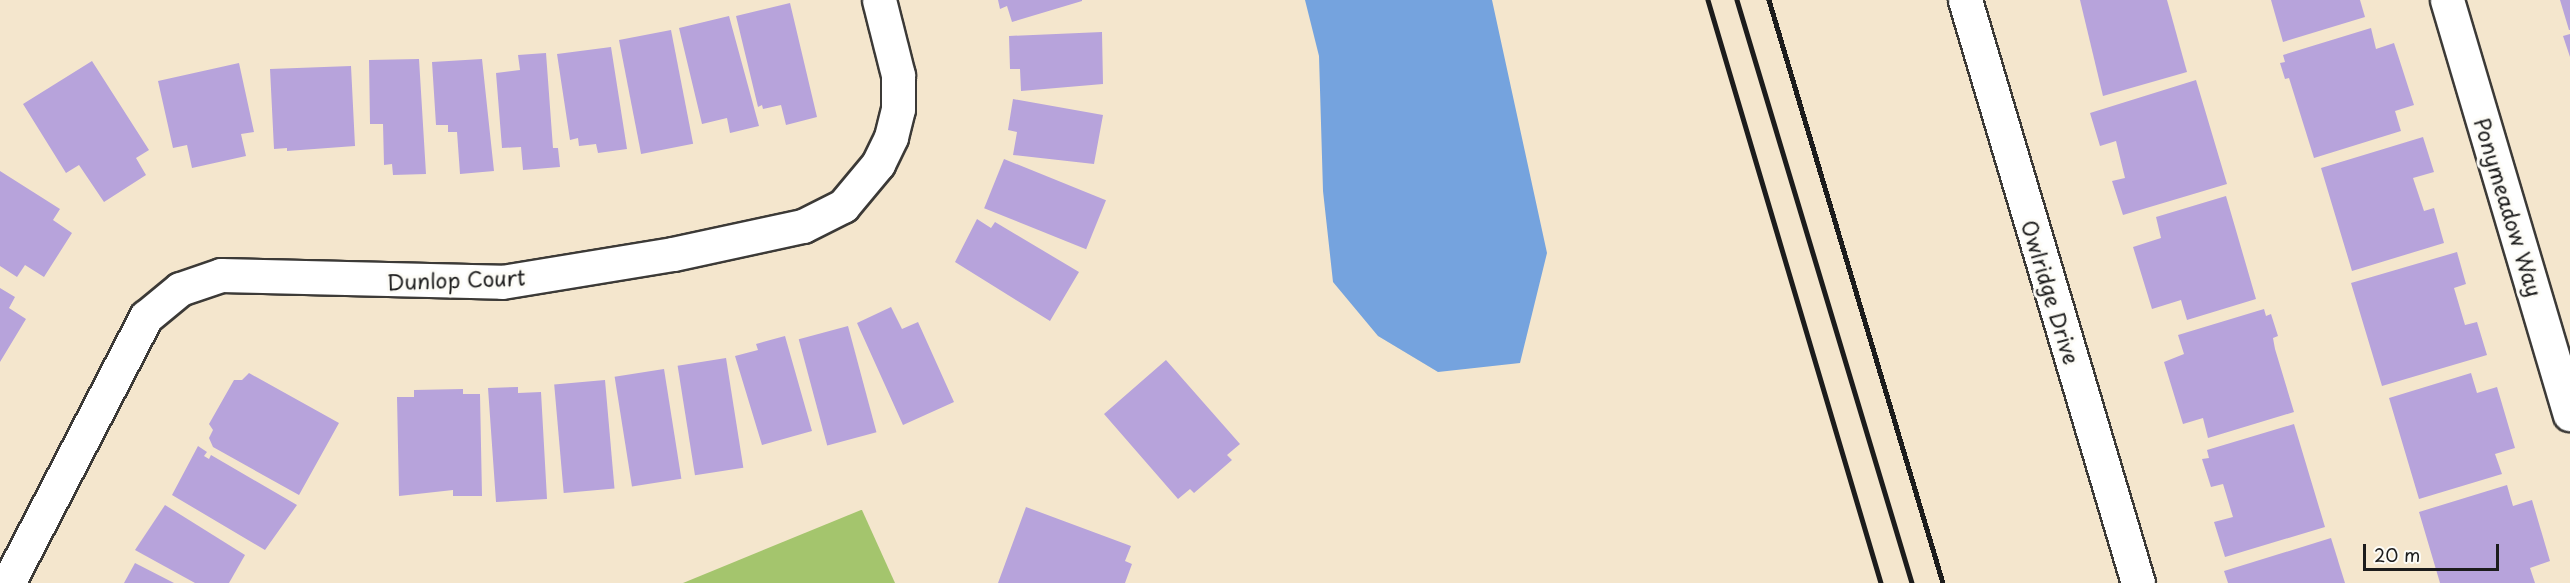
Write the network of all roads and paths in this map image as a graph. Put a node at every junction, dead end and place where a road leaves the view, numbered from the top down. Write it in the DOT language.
graph roads {
  1 [pos="879,0"];
  2 [pos="1965,0"];
  3 [pos="2447,0"];
  4 [pos="2570,414"];
  5 [pos="8,583"];
  6 [pos="2138,583"];
  1 -- 5 [label="street, Dunlop Court"];
  2 -- 6 [label="street, Owlridge Drive"];
  3 -- 4 [label="street, Ponymeadow Way"];
}
